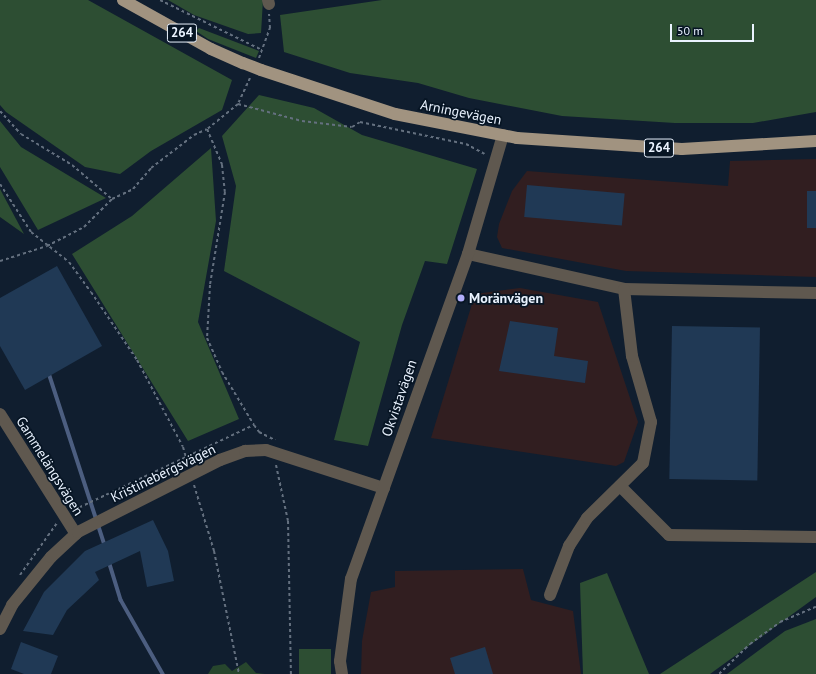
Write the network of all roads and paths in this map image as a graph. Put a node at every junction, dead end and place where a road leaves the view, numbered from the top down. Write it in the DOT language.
graph roads {
  1 [pos="123,0"];
  2 [pos="160,0"];
  3 [pos="268,2"];
  4 [pos="262,50"];
  5 [pos="257,68"];
  6 [pos="238,104"];
  7 [pos="0,111"];
  8 [pos="207,129"];
  9 [pos="503,135"];
  10 [pos="816,141"];
  11 [pos="484,162"];
  12 [pos="0,184"];
  13 [pos="112,199"];
  14 [pos="47,246"];
  15 [pos="468,254"];
  16 [pos="0,261"];
  17 [pos="624,289"];
  18 [pos="816,293"];
  19 [pos="0,414"];
  20 [pos="279,453"];
  21 [pos="191,475"];
  22 [pos="620,486"];
  23 [pos="384,488"];
  24 [pos="76,534"];
  25 [pos="815,537"];
  26 [pos="550,595"];
  27 [pos="816,607"];
  28 [pos="0,628"];
  29 [pos="240,674"];
  30 [pos="291,674"];
  31 [pos="342,674"];
  32 [pos="719,674"];
  1 -- 5 [label="main road, Arningevägen / 264, bridge"];
  2 -- 4 [label="path"];
  3 -- 4 [label="path"];
  4 -- 5 [label="path"];
  5 -- 6 [label="path"];
  5 -- 9 [label="main road, Arningevägen / 264"];
  6 -- 8 [label="path"];
  6 -- 11 [label="path"];
  7 -- 13 [label="path"];
  8 -- 13 [label="path"];
  8 -- 20 [label="path"];
  9 -- 10 [label="main road, Arningevägen / 264"];
  9 -- 15 [label="street, Okvistavägen"];
  12 -- 14 [label="path"];
  13 -- 14 [label="path"];
  14 -- 16 [label="path"];
  14 -- 21 [label="path"];
  15 -- 17 [label="street"];
  15 -- 23 [label="street, Okvistavägen"];
  17 -- 18 [label="street"];
  17 -- 22 [label="street"];
  19 -- 24 [label="street, Gammelängsvägen"];
  20 -- 21 [label="street, Kristinebergsvägen"];
  20 -- 23 [label="street, Kristinebergsvägen"];
  20 -- 30 [label="path"];
  21 -- 24 [label="street, Kristinebergsvägen"];
  21 -- 29 [label="path"];
  22 -- 25 [label="street"];
  22 -- 26 [label="street"];
  23 -- 31 [label="street, Okvistavägen"];
  24 -- 28 [label="street, Kristinebergsvägen"];
  27 -- 32 [label="path"];
}
